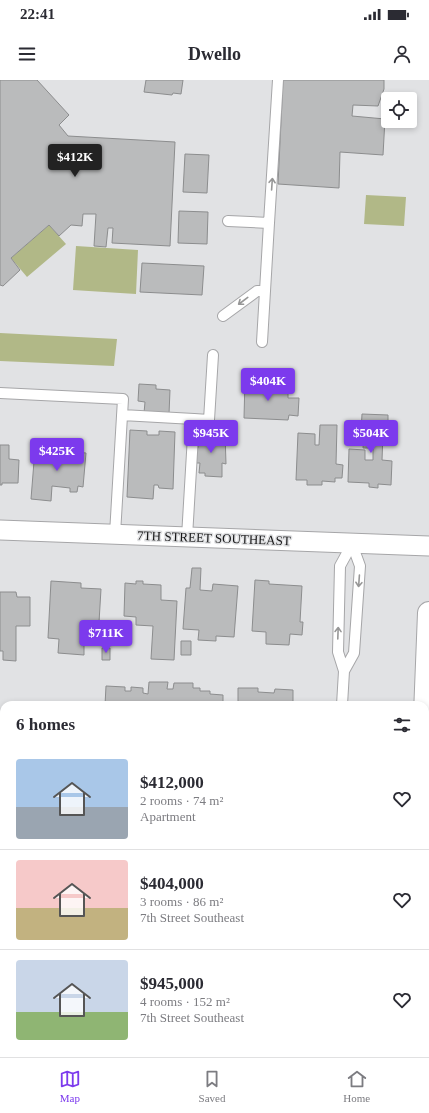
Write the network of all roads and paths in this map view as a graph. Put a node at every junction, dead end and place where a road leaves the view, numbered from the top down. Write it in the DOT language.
graph roads {
  1 [pos="278,80"];
  2 [pos="228,221"];
  3 [pos="269,223"];
  4 [pos="265,291"];
  5 [pos="223,316"];
  6 [pos="262,342"];
  7 [pos="213,355"];
  8 [pos="0,393"];
  9 [pos="122,415"];
  10 [pos="194,419"];
  11 [pos="0,530"];
  12 [pos="116,534"];
  13 [pos="187,537"];
  14 [pos="352,544"];
  15 [pos="429,546"];
  16 [pos="429,613"];
  17 [pos="344,671"];
  18 [pos="342,701"];
  19 [pos="426,701"];
  3 -- 1 [label="lane, one-way"];
  2 -- 3 [label="lane"];
  3 -- 4 [label="lane"];
  4 -- 5 [label="lane, one-way"];
  4 -- 6 [label="lane"];
  7 -- 10 [label="lane"];
  8 -- 9 [label="lane"];
  9 -- 10 [label="lane"];
  9 -- 12 [label="lane"];
  10 -- 13 [label="lane"];
  11 -- 12 [label="street, 7TH STREET SOUTHEAST"];
  12 -- 13 [label="street, 7TH STREET SOUTHEAST"];
  13 -- 14 [label="street, 7TH STREET SOUTHEAST"];
  14 -- 15 [label="street, 7TH STREET SOUTHEAST"];
  17 -- 14 [label="lane, one-way"];
  14 -- 17 [label="lane, one-way"];
  16 -- 19 [label="street"];
  17 -- 18 [label="lane"];
}
